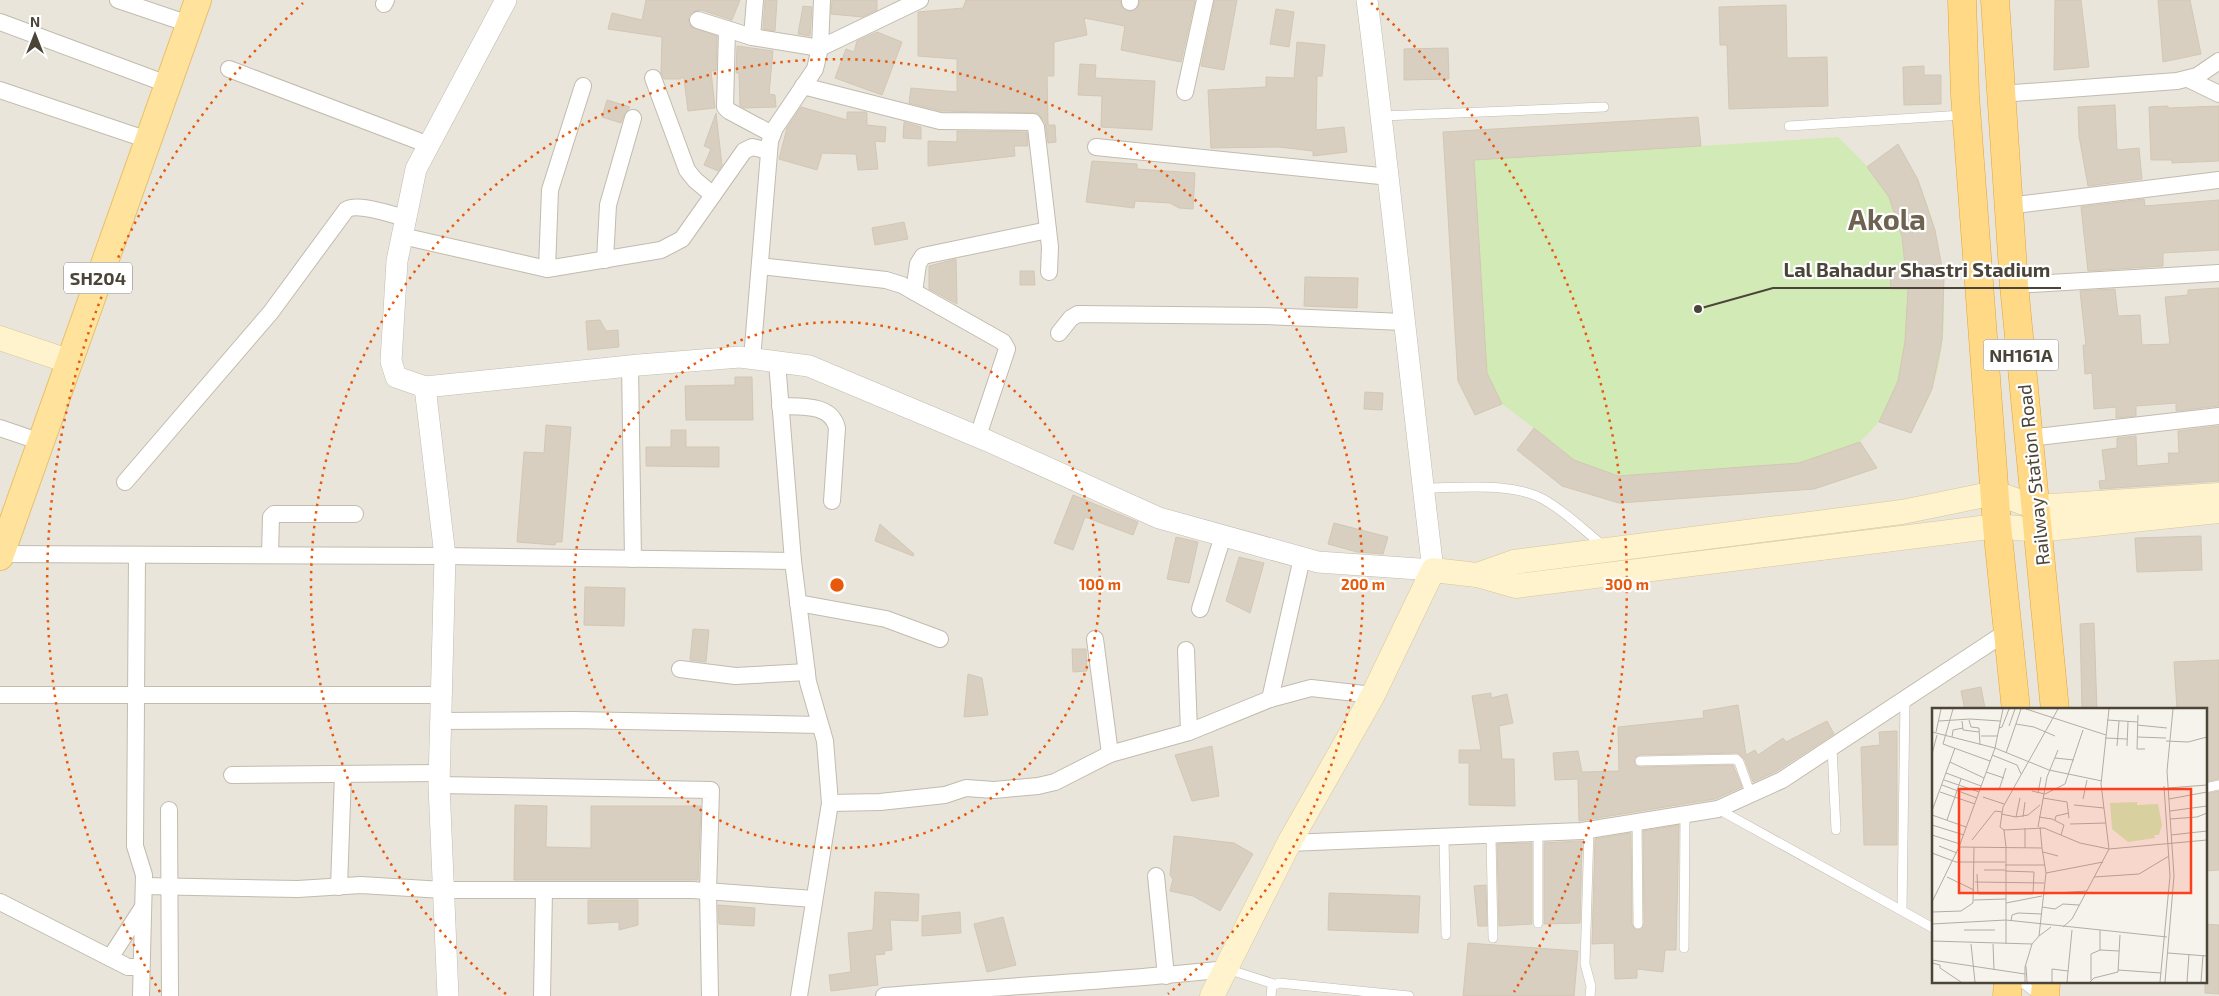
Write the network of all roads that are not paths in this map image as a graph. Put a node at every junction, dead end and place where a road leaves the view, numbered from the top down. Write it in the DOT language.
graph roads {
  1 [pos="118,0"];
  2 [pos="198,0"];
  3 [pos="506,0"];
  4 [pos="755,0"];
  5 [pos="822,0"];
  6 [pos="920,0"];
  7 [pos="1205,0"];
  8 [pos="1367,0"];
  9 [pos="1962,0"];
  10 [pos="1995,0"];
  11 [pos="698,20"];
  12 [pos="0,22"];
  13 [pos="189,24"];
  14 [pos="727,29"];
  15 [pos="752,37"];
  16 [pos="820,48"];
  17 [pos="2219,61"];
  18 [pos="229,69"];
  19 [pos="653,78"];
  20 [pos="2188,79"];
  21 [pos="167,84"];
  22 [pos="583,86"];
  23 [pos="803,86"];
  24 [pos="0,90"];
  25 [pos="1185,92"];
  26 [pos="2000,94"];
  27 [pos="2219,94"];
  28 [pos="1604,106"];
  29 [pos="1966,115"];
  30 [pos="1382,116"];
  31 [pos="633,118"];
  32 [pos="1789,126"];
  33 [pos="772,134"];
  34 [pos="148,140"];
  35 [pos="429,145"];
  36 [pos="1096,147"];
  37 [pos="769,151"];
  38 [pos="1390,177"];
  39 [pos="2219,180"];
  40 [pos="713,195"];
  41 [pos="2008,206"];
  42 [pos="404,227"];
  43 [pos="1048,230"];
  44 [pos="606,260"];
  45 [pos="760,266"];
  46 [pos="546,269"];
  47 [pos="1049,272"];
  48 [pos="2219,273"];
  49 [pos="2014,285"];
  50 [pos="914,292"];
  51 [pos="1403,322"];
  52 [pos="1060,333"];
  53 [pos="0,338"];
  54 [pos="752,359"];
  55 [pos="68,361"];
  56 [pos="776,362"];
  57 [pos="630,366"];
  58 [pos="424,387"];
  59 [pos="780,406"];
  60 [pos="2219,416"];
  61 [pos="0,428"];
  62 [pos="978,436"];
  63 [pos="2029,438"];
  64 [pos="41,442"];
  65 [pos="125,482"];
  66 [pos="1424,488"];
  67 [pos="1995,493"];
  68 [pos="2219,495"];
  69 [pos="832,501"];
  70 [pos="2219,511"];
  71 [pos="355,514"];
  72 [pos="2037,518"];
  73 [pos="6,522"];
  74 [pos="1997,526"];
  75 [pos="1768,530"];
  76 [pos="1223,536"];
  77 [pos="1609,550"];
  78 [pos="1772,554"];
  79 [pos="137,555"];
  80 [pos="270,555"];
  81 [pos="1,556"];
  82 [pos="444,556"];
  83 [pos="1302,558"];
  84 [pos="633,559"];
  85 [pos="793,561"];
  86 [pos="1433,570"];
  87 [pos="1477,575"];
  88 [pos="798,603"];
  89 [pos="1200,609"];
  90 [pos="2008,631"];
  91 [pos="940,639"];
  92 [pos="1095,639"];
  93 [pos="1186,650"];
  94 [pos="680,669"];
  95 [pos="808,672"];
  96 [pos="138,694"];
  97 [pos="0,695"];
  98 [pos="441,695"];
  99 [pos="1373,695"];
  100 [pos="1270,699"];
  101 [pos="1905,699"];
  102 [pos="2016,708"];
  103 [pos="2055,708"];
  104 [pos="442,721"];
  105 [pos="820,725"];
  106 [pos="1189,732"];
  107 [pos="1832,747"];
  108 [pos="1110,754"];
  109 [pos="1640,761"];
  110 [pos="343,774"];
  111 [pos="232,775"];
  112 [pos="439,779"];
  113 [pos="2219,785"];
  114 [pos="2206,788"];
  115 [pos="1751,795"];
  116 [pos="830,804"];
  117 [pos="1718,809"];
  118 [pos="169,810"];
  119 [pos="1684,815"];
  120 [pos="1637,823"];
  121 [pos="1588,830"];
  122 [pos="1836,830"];
  123 [pos="1538,833"];
  124 [pos="1491,836"];
  125 [pos="1444,838"];
  126 [pos="1289,843"];
  127 [pos="1156,876"];
  128 [pos="144,886"];
  129 [pos="170,886"];
  130 [pos="339,886"];
  131 [pos="443,890"];
  132 [pos="544,890"];
  133 [pos="708,892"];
  134 [pos="814,899"];
  135 [pos="0,902"];
  136 [pos="144,907"];
  137 [pos="1902,910"];
  138 [pos="1538,923"];
  139 [pos="1638,924"];
  140 [pos="1932,927"];
  141 [pos="1446,935"];
  142 [pos="1493,938"];
  143 [pos="1684,948"];
  144 [pos="110,958"];
  145 [pos="141,967"];
  146 [pos="1226,969"];
  147 [pos="1166,976"];
  148 [pos="1274,984"];
  149 [pos="2024,984"];
  150 [pos="141,996"];
  151 [pos="170,996"];
  152 [pos="448,996"];
  153 [pos="542,996"];
  154 [pos="710,996"];
  155 [pos="799,996"];
  156 [pos="884,996"];
  157 [pos="1212,996"];
  158 [pos="1271,996"];
  159 [pos="1409,996"];
  160 [pos="1590,996"];
  161 [pos="2040,996"];
  1 -- 13 [label="street"];
  2 -- 13 [label="main road, SH204"];
  3 -- 35 [label="street"];
  4 -- 15 [label="street"];
  5 -- 16 [label="street"];
  6 -- 16 [label="street"];
  7 -- 25 [label="street"];
  8 -- 30 [label="street"];
  9 -- 29 [label="highway, Railway Station Road / NH161A"];
  10 -- 26 [label="highway, Railway Station Road / NH161A"];
  11 -- 14 [label="street"];
  12 -- 21 [label="street"];
  13 -- 21 [label="main road, SH204"];
  14 -- 15 [label="street"];
  14 -- 33 [label="street"];
  15 -- 16 [label="street"];
  16 -- 23 [label="street"];
  17 -- 20 [label="street"];
  18 -- 35 [label="street"];
  19 -- 40 [label="street"];
  20 -- 26 [label="street"];
  20 -- 27 [label="street"];
  21 -- 34 [label="main road, SH204"];
  22 -- 46 [label="street"];
  23 -- 33 [label="street"];
  23 -- 43 [label="street"];
  24 -- 34 [label="street"];
  26 -- 41 [label="highway, Railway Station Road / NH161A"];
  28 -- 30 [label="lane"];
  29 -- 32 [label="lane"];
  29 -- 67 [label="highway, Railway Station Road / NH161A"];
  30 -- 38 [label="street"];
  31 -- 44 [label="street"];
  33 -- 37 [label="street"];
  34 -- 55 [label="main road, SH204"];
  35 -- 42 [label="street"];
  36 -- 38 [label="street"];
  37 -- 40 [label="street"];
  37 -- 45 [label="street"];
  38 -- 51 [label="street"];
  39 -- 41 [label="street"];
  40 -- 44 [label="street"];
  41 -- 49 [label="highway, Railway Station Road / NH161A"];
  42 -- 46 [label="street"];
  42 -- 58 [label="street"];
  42 -- 65 [label="street"];
  43 -- 47 [label="street"];
  43 -- 50 [label="street"];
  44 -- 46 [label="street"];
  45 -- 50 [label="street"];
  45 -- 54 [label="street"];
  48 -- 49 [label="street"];
  49 -- 63 [label="highway, Railway Station Road / NH161A"];
  50 -- 62 [label="street"];
  51 -- 52 [label="street"];
  51 -- 66 [label="street"];
  53 -- 55 [label="main road"];
  54 -- 56 [label="street"];
  54 -- 57 [label="street"];
  55 -- 64 [label="main road, SH204"];
  56 -- 59 [label="street"];
  56 -- 62 [label="street"];
  57 -- 58 [label="street"];
  57 -- 84 [label="street"];
  58 -- 82 [label="street"];
  59 -- 69 [label="street"];
  59 -- 85 [label="street"];
  60 -- 63 [label="street"];
  61 -- 64 [label="street"];
  62 -- 76 [label="street"];
  63 -- 72 [label="highway, Railway Station Road / NH161A"];
  64 -- 73 [label="main road, SH204"];
  66 -- 77 [label="lane"];
  66 -- 86 [label="street"];
  67 -- 72 [label="main road"];
  67 -- 74 [label="highway, Railway Station Road / NH161A"];
  67 -- 75 [label="main road"];
  68 -- 72 [label="main road"];
  70 -- 72 [label="main road"];
  71 -- 80 [label="street"];
  72 -- 74 [label="main road"];
  72 -- 103 [label="highway, Railway Station Road / NH161A"];
  73 -- 81 [label="main road, SH204"];
  74 -- 78 [label="main road"];
  74 -- 90 [label="highway, Railway Station Road / NH161A"];
  75 -- 77 [label="main road"];
  75 -- 78 [label="main road"];
  76 -- 83 [label="street"];
  76 -- 89 [label="street"];
  77 -- 87 [label="main road"];
  78 -- 87 [label="main road"];
  79 -- 80 [label="street"];
  79 -- 81 [label="street"];
  79 -- 96 [label="street"];
  80 -- 82 [label="street"];
  82 -- 84 [label="street"];
  82 -- 98 [label="street"];
  83 -- 86 [label="street"];
  83 -- 100 [label="street"];
  84 -- 85 [label="street"];
  85 -- 88 [label="street"];
  86 -- 87 [label="main road"];
  86 -- 99 [label="main road"];
  88 -- 91 [label="street"];
  88 -- 95 [label="street"];
  90 -- 101 [label="street"];
  90 -- 102 [label="highway, Railway Station Road / NH161A"];
  92 -- 108 [label="street"];
  93 -- 106 [label="street"];
  94 -- 95 [label="street"];
  95 -- 105 [label="street"];
  96 -- 97 [label="street"];
  96 -- 98 [label="street"];
  96 -- 128 [label="street"];
  98 -- 104 [label="street"];
  99 -- 100 [label="street"];
  99 -- 126 [label="main road"];
  100 -- 106 [label="street"];
  101 -- 107 [label="street"];
  101 -- 137 [label="lane"];
  104 -- 105 [label="street"];
  104 -- 112 [label="street"];
  105 -- 116 [label="street"];
  106 -- 108 [label="street"];
  107 -- 115 [label="street"];
  107 -- 122 [label="lane"];
  108 -- 116 [label="street"];
  109 -- 115 [label="lane"];
  110 -- 111 [label="street"];
  110 -- 112 [label="street"];
  110 -- 130 [label="street"];
  112 -- 131 [label="street"];
  112 -- 133 [label="street"];
  113 -- 114 [label="lane"];
  115 -- 117 [label="street"];
  116 -- 134 [label="street"];
  117 -- 119 [label="street"];
  117 -- 137 [label="lane"];
  118 -- 129 [label="street"];
  119 -- 120 [label="street"];
  119 -- 143 [label="lane"];
  120 -- 121 [label="street"];
  120 -- 139 [label="lane"];
  121 -- 123 [label="street"];
  121 -- 160 [label="lane"];
  123 -- 124 [label="street"];
  123 -- 138 [label="lane"];
  124 -- 125 [label="street"];
  124 -- 142 [label="lane"];
  125 -- 126 [label="street"];
  125 -- 141 [label="lane"];
  126 -- 146 [label="main road"];
  127 -- 147 [label="street"];
  128 -- 129 [label="street"];
  128 -- 136 [label="street"];
  129 -- 130 [label="street"];
  129 -- 151 [label="street"];
  130 -- 131 [label="street"];
  131 -- 132 [label="street"];
  131 -- 152 [label="street"];
  132 -- 133 [label="street"];
  132 -- 153 [label="street"];
  133 -- 134 [label="street"];
  133 -- 154 [label="street"];
  134 -- 155 [label="street"];
  135 -- 144 [label="street"];
  136 -- 144 [label="street"];
  136 -- 145 [label="street"];
  137 -- 140 [label="lane"];
  144 -- 145 [label="street"];
  145 -- 150 [label="street"];
  146 -- 147 [label="street"];
  146 -- 148 [label="lane"];
  146 -- 157 [label="main road"];
  147 -- 156 [label="street"];
  148 -- 158 [label="lane"];
  148 -- 159 [label="lane"];
  149 -- 161 [label="lane"];
}
